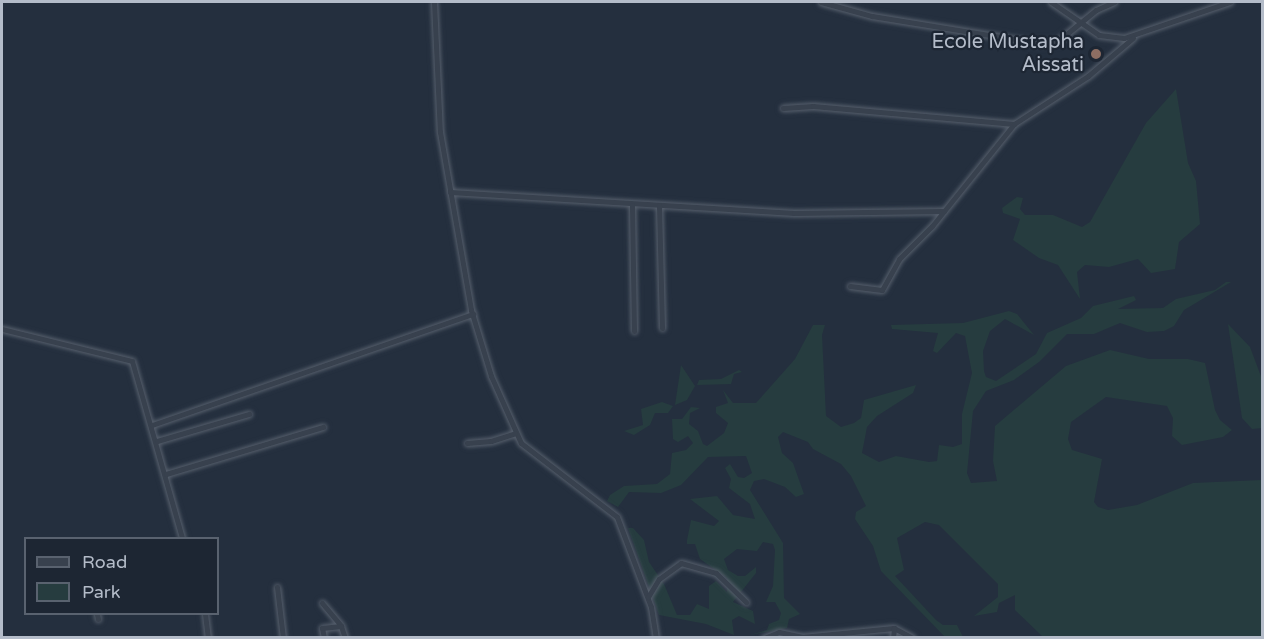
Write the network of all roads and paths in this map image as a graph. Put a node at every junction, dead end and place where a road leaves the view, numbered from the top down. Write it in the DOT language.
graph roads {
  1 [pos="434,2"];
  2 [pos="821,2"];
  3 [pos="1051,2"];
  4 [pos="1114,2"];
  5 [pos="1230,2"];
  6 [pos="1101,4"];
  7 [pos="1081,24"];
  8 [pos="1133,38"];
  9 [pos="783,108"];
  10 [pos="1014,124"];
  11 [pos="450,192"];
  12 [pos="632,205"];
  13 [pos="659,205"];
  14 [pos="944,212"];
  15 [pos="850,286"];
  16 [pos="473,314"];
  17 [pos="662,328"];
  18 [pos="2,329"];
  19 [pos="634,331"];
  20 [pos="249,414"];
  21 [pos="152,425"];
  22 [pos="322,427"];
  23 [pos="515,433"];
  24 [pos="157,441"];
  25 [pos="467,443"];
  26 [pos="166,474"];
  27 [pos="182,537"];
  28 [pos="277,587"];
  29 [pos="648,597"];
  30 [pos="746,602"];
  31 [pos="322,603"];
  32 [pos="205,615"];
  33 [pos="342,626"];
  34 [pos="894,628"];
  35 [pos="802,637"];
  36 [pos="208,638"];
  37 [pos="283,638"];
  38 [pos="324,638"];
  39 [pos="345,638"];
  40 [pos="656,638"];
  41 [pos="764,638"];
  42 [pos="894,638"];
  43 [pos="913,638"];
  1 -- 11 [label="street"];
  2 -- 7 [label="street"];
  3 -- 7 [label="street"];
  4 -- 6 [label="street"];
  5 -- 8 [label="street"];
  6 -- 7 [label="street"];
  7 -- 8 [label="street"];
  8 -- 10 [label="street"];
  9 -- 10 [label="street"];
  10 -- 14 [label="street"];
  11 -- 12 [label="street"];
  11 -- 16 [label="street"];
  12 -- 13 [label="street"];
  12 -- 19 [label="street"];
  13 -- 14 [label="street"];
  13 -- 17 [label="street"];
  14 -- 15 [label="street"];
  16 -- 21 [label="street"];
  16 -- 23 [label="street"];
  18 -- 21 [label="street"];
  20 -- 24 [label="street"];
  21 -- 24 [label="street"];
  22 -- 26 [label="street"];
  23 -- 25 [label="street"];
  23 -- 29 [label="street"];
  24 -- 26 [label="street"];
  26 -- 27 [label="street"];
  28 -- 37 [label="street"];
  29 -- 30 [label="street"];
  29 -- 40 [label="street"];
  31 -- 33 [label="street"];
  32 -- 36 [label="street"];
  33 -- 38 [label="street"];
  33 -- 39 [label="street"];
  34 -- 35 [label="street"];
  34 -- 42 [label="street"];
  34 -- 43 [label="street"];
  35 -- 41 [label="street"];
}
